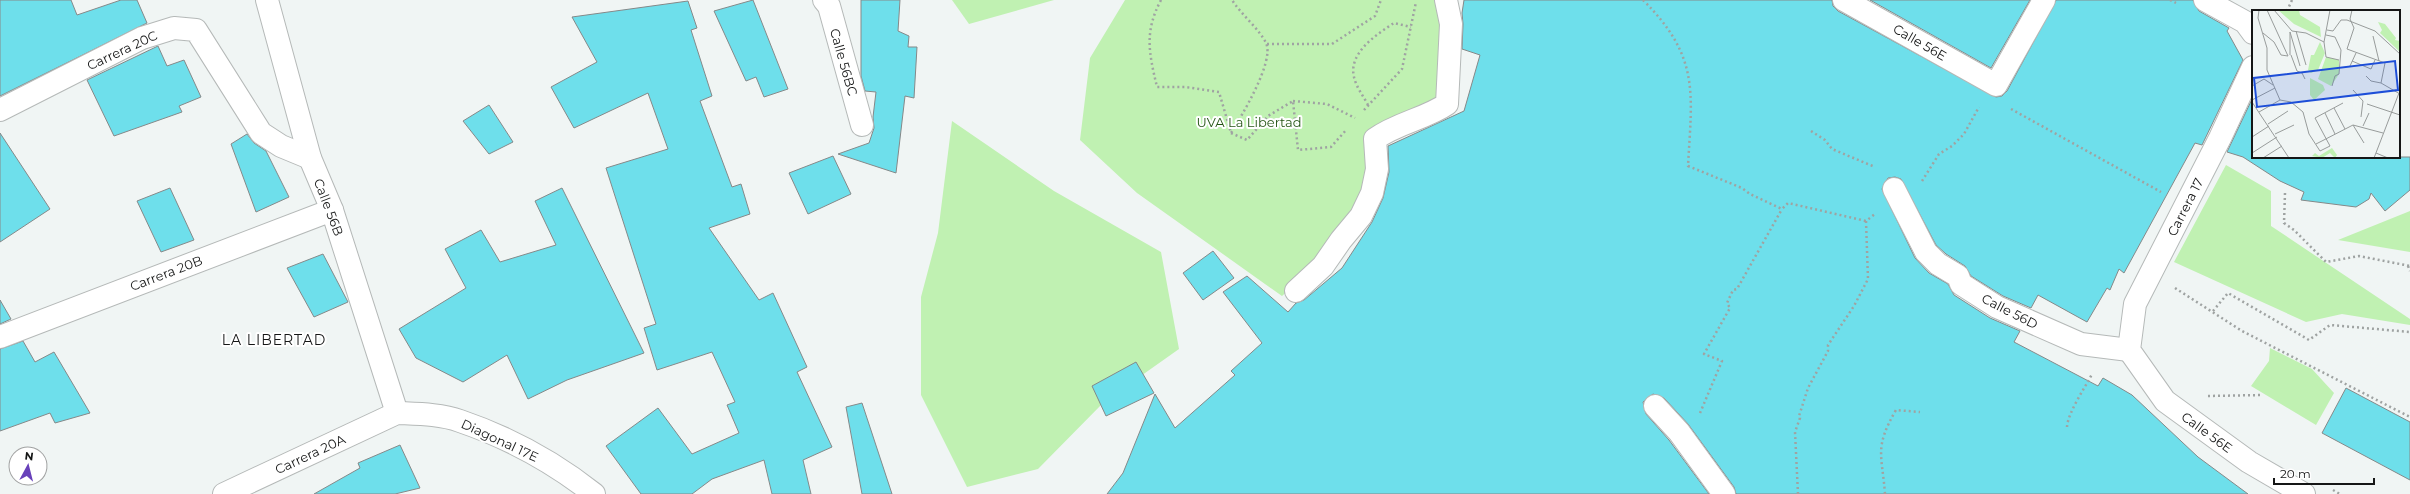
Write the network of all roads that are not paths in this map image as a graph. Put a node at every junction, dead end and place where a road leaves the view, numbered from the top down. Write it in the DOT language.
graph roads {
  1 [pos="267,0"];
  2 [pos="824,0"];
  3 [pos="1446,0"];
  4 [pos="1844,0"];
  5 [pos="2044,0"];
  6 [pos="2205,0"];
  7 [pos="2252,32"];
  8 [pos="2252,69"];
  9 [pos="0,110"];
  10 [pos="862,125"];
  11 [pos="310,158"];
  12 [pos="1895,191"];
  13 [pos="332,210"];
  14 [pos="1296,291"];
  15 [pos="0,337"];
  16 [pos="2123,349"];
  17 [pos="1655,406"];
  18 [pos="397,413"];
  19 [pos="224,494"];
  20 [pos="594,494"];
  21 [pos="1724,494"];
  22 [pos="2304,494"];
  1 -- 11 [label="street, Calle 56B"];
  2 -- 10 [label="street, Calle 56BC"];
  3 -- 14 [label="street"];
  4 -- 5 [label="street, Calle 56E"];
  6 -- 7 [label="street"];
  8 -- 16 [label="street, Carrera 17"];
  9 -- 11 [label="street, Carrera 20C"];
  11 -- 13 [label="street, Calle 56B"];
  12 -- 16 [label="street, Calle 56D"];
  13 -- 15 [label="street, Carrera 20B"];
  13 -- 18 [label="street, Calle 56B"];
  16 -- 22 [label="street, Calle 56E"];
  17 -- 21 [label="street"];
  18 -- 19 [label="street, Carrera 20A"];
  18 -- 20 [label="street, Diagonal 17E"];
}
